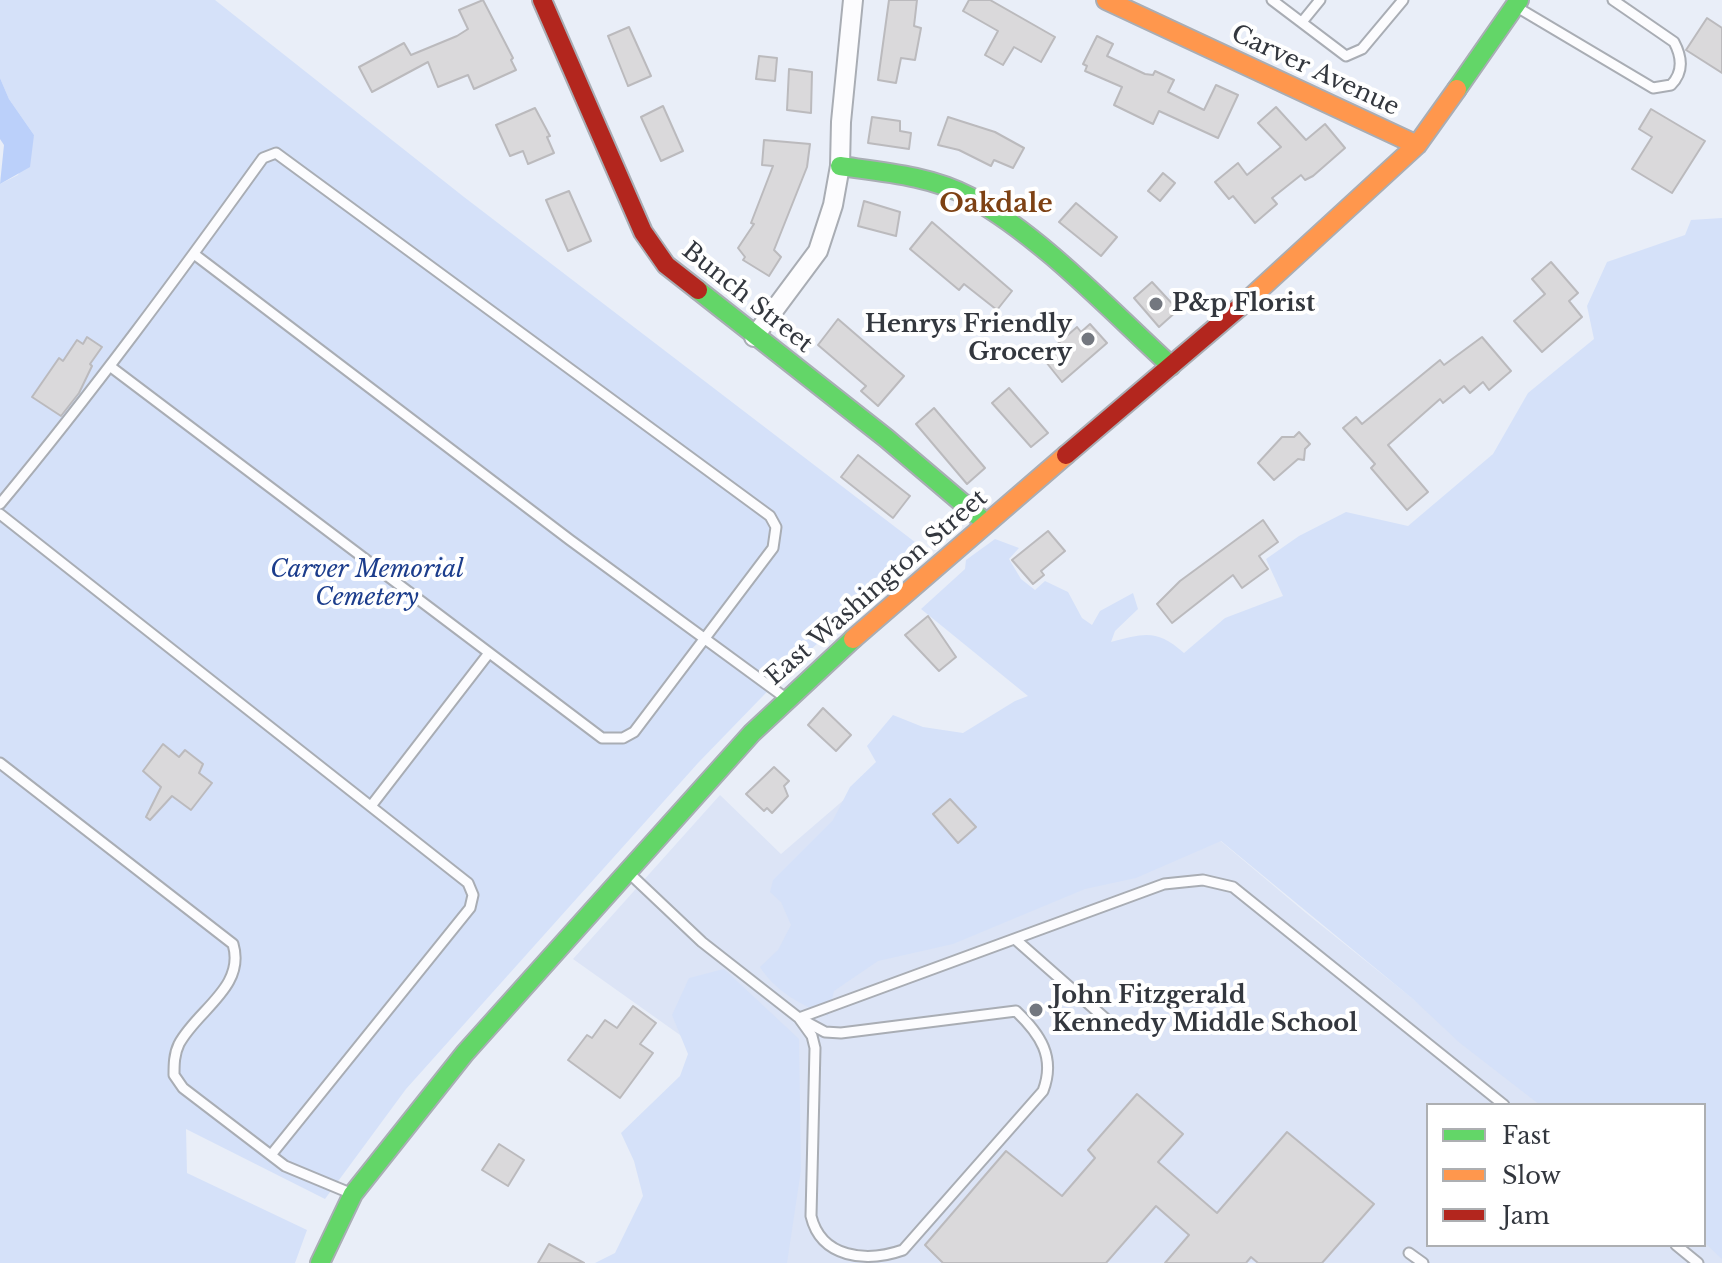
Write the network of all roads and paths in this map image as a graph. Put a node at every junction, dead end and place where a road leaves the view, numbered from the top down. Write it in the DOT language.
graph roads {
  1 [pos="542,0"];
  2 [pos="853,0"];
  3 [pos="1106,0"];
  4 [pos="1272,0"];
  5 [pos="1320,0"];
  6 [pos="1403,0"];
  7 [pos="1613,0"];
  8 [pos="1517,3"];
  9 [pos="1302,22"];
  10 [pos="1417,145"];
  11 [pos="840,166"];
  12 [pos="194,254"];
  13 [pos="754,337"];
  14 [pos="1171,366"];
  15 [pos="111,367"];
  16 [pos="0,504"];
  17 [pos="0,514"];
  18 [pos="986,523"];
  19 [pos="702,638"];
  20 [pos="489,653"];
  21 [pos="787,699"];
  22 [pos="0,763"];
  23 [pos="371,806"];
  24 [pos="629,873"];
  25 [pos="1015,939"];
  26 [pos="799,1018"];
  27 [pos="1107,1020"];
  28 [pos="1502,1103"];
  29 [pos="271,1155"];
  30 [pos="353,1194"];
  31 [pos="1678,1247"];
  32 [pos="1409,1253"];
  33 [pos="843,1261"];
  34 [pos="320,1263"];
  35 [pos="1423,1263"];
  36 [pos="1698,1263"];
  1 -- 13 [label="main road, Bunch Street"];
  2 -- 11 [label="street"];
  3 -- 10 [label="main road, Carver Avenue"];
  4 -- 9 [label="lane"];
  5 -- 9 [label="lane"];
  6 -- 9 [label="lane"];
  7 -- 8 [label="lane"];
  8 -- 10 [label="main road, East Washington Street"];
  10 -- 14 [label="main road, East Washington Street"];
  11 -- 13 [label="street"];
  11 -- 14 [label="main road"];
  12 -- 15 [label="lane"];
  12 -- 19 [label="lane"];
  12 -- 19 [label="lane"];
  13 -- 18 [label="main road, Bunch Street"];
  14 -- 18 [label="main road, East Washington Street"];
  15 -- 16 [label="lane"];
  15 -- 20 [label="lane"];
  17 -- 23 [label="lane"];
  18 -- 21 [label="main road, East Washington Street"];
  19 -- 20 [label="lane"];
  19 -- 21 [label="lane"];
  20 -- 23 [label="lane"];
  21 -- 24 [label="main road, East Washington Street"];
  22 -- 29 [label="lane"];
  23 -- 29 [label="lane"];
  24 -- 26 [label="lane"];
  24 -- 30 [label="main road, East Washington Street"];
  25 -- 26 [label="lane"];
  25 -- 27 [label="lane"];
  25 -- 28 [label="lane"];
  26 -- 33 [label="lane"];
  26 -- 33 [label="lane"];
  29 -- 30 [label="lane"];
  30 -- 34 [label="main road, East Washington Street"];
  31 -- 36 [label="lane"];
  32 -- 35 [label="lane"];
}
